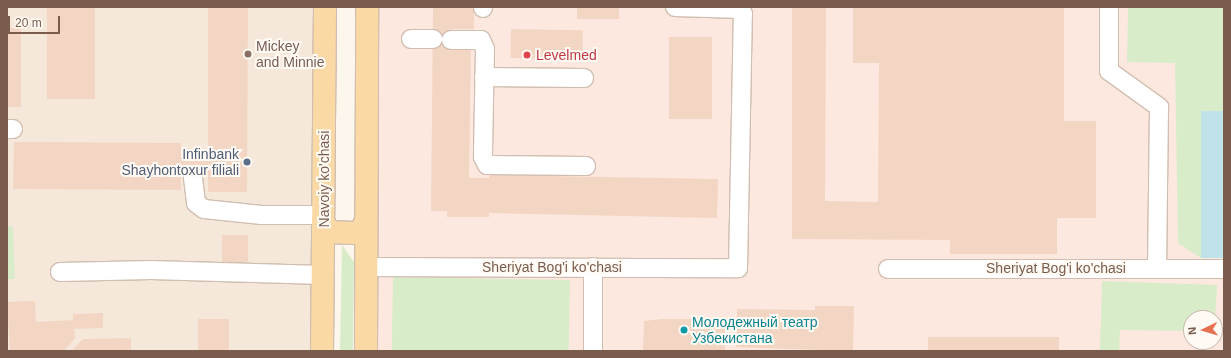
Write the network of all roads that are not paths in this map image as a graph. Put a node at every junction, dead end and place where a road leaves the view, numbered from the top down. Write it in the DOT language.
graph roads {
  1 [pos="325,7"];
  2 [pos="367,7"];
  3 [pos="675,7"];
  4 [pos="1110,7"];
  5 [pos="411,39"];
  6 [pos="433,40"];
  7 [pos="451,40"];
  8 [pos="484,77"];
  9 [pos="584,78"];
  10 [pos="586,166"];
  11 [pos="193,178"];
  12 [pos="323,217"];
  13 [pos="366,219"];
  14 [pos="366,267"];
  15 [pos="593,267"];
  16 [pos="1157,268"];
  17 [pos="888,269"];
  18 [pos="1224,269"];
  19 [pos="60,272"];
  20 [pos="323,275"];
  21 [pos="322,351"];
  22 [pos="366,351"];
  23 [pos="593,351"];
  1 -- 12 [label="main road, Navoiy ko'chasi"];
  2 -- 13 [label="main road"];
  3 -- 15 [label="street, Sheriyat Bog'i ko'chasi"];
  4 -- 16 [label="street"];
  5 -- 6 [label="street"];
  7 -- 8 [label="street"];
  8 -- 9 [label="street"];
  8 -- 10 [label="street"];
  11 -- 12 [label="street"];
  12 -- 13 [label="main road"];
  12 -- 20 [label="main road, Navoiy ko'chasi"];
  13 -- 14 [label="main road"];
  14 -- 15 [label="street, Sheriyat Bog'i ko'chasi"];
  14 -- 22 [label="main road"];
  15 -- 23 [label="street"];
  16 -- 17 [label="street, Sheriyat Bog'i ko'chasi"];
  16 -- 18 [label="street, Sheriyat Bog'i ko'chasi"];
  19 -- 20 [label="street"];
  20 -- 21 [label="main road, Navoiy ko'chasi"];
}
